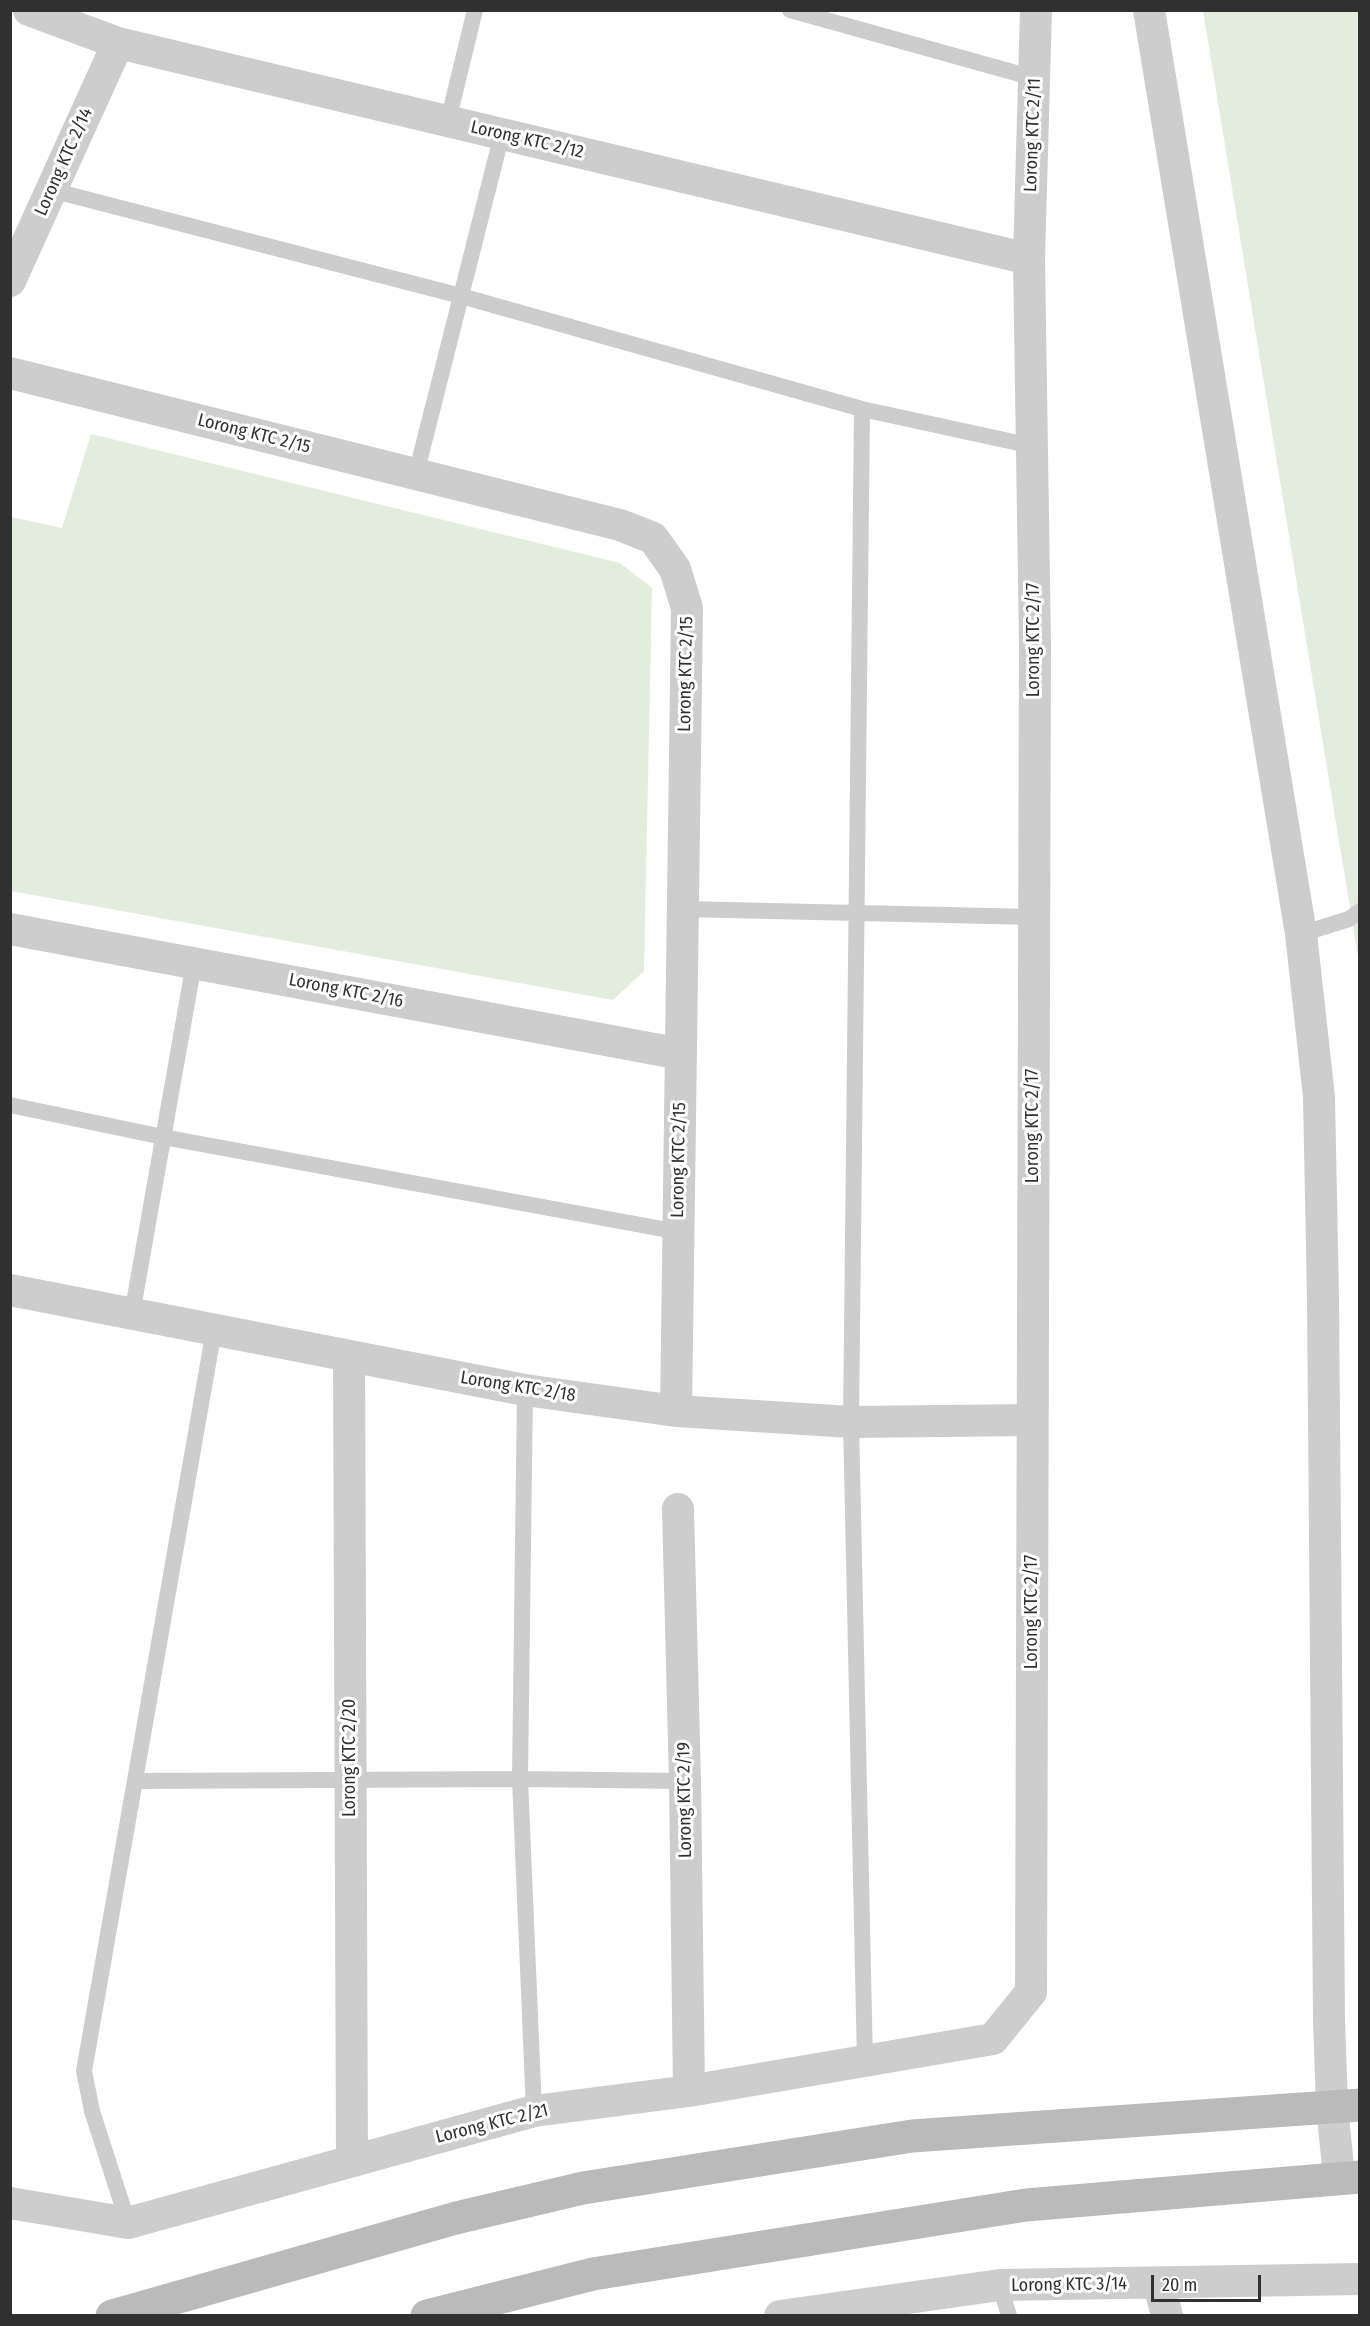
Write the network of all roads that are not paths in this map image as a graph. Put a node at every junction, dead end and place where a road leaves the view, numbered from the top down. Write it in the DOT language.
graph roads {
  1 [pos="475,10"];
  2 [pos="790,10"];
  3 [pos="1036,10"];
  4 [pos="1149,10"];
  5 [pos="40,13"];
  6 [pos="118,43"];
  7 [pos="1034,78"];
  8 [pos="448,121"];
  9 [pos="502,134"];
  10 [pos="51,190"];
  11 [pos="1029,259"];
  12 [pos="10,281"];
  13 [pos="461,296"];
  14 [pos="10,373"];
  15 [pos="862,409"];
  16 [pos="1032,446"];
  17 [pos="416,474"];
  18 [pos="682,909"];
  19 [pos="1359,911"];
  20 [pos="857,913"];
  21 [pos="1034,917"];
  22 [pos="10,929"];
  23 [pos="1301,934"];
  24 [pos="194,963"];
  25 [pos="681,1054"];
  26 [pos="10,1105"];
  27 [pos="163,1137"];
  28 [pos="679,1232"];
  29 [pos="10,1290"];
  30 [pos="132,1314"];
  31 [pos="214,1330"];
  32 [pos="349,1357"];
  33 [pos="525,1389"];
  34 [pos="676,1411"];
  35 [pos="1032,1420"];
  36 [pos="851,1422"];
  37 [pos="678,1509"];
  38 [pos="520,1779"];
  39 [pos="350,1780"];
  40 [pos="135,1781"];
  41 [pos="686,1781"];
  42 [pos="1031,1992"];
  43 [pos="865,2062"];
  44 [pos="689,2091"];
  45 [pos="1346,2106"];
  46 [pos="534,2111"];
  47 [pos="352,2160"];
  48 [pos="1349,2177"];
  49 [pos="10,2203"];
  50 [pos="129,2223"];
  51 [pos="1359,2279"];
  52 [pos="1159,2284"];
  53 [pos="1000,2285"];
  54 [pos="843,2311"];
  55 [pos="112,2316"];
  56 [pos="427,2316"];
  57 [pos="780,2316"];
  58 [pos="1009,2316"];
  59 [pos="1167,2316"];
  1 -- 8 [label="lane"];
  2 -- 7 [label="lane"];
  3 -- 7 [label="street, Lorong KTC 2/11"];
  4 -- 23 [label="street"];
  5 -- 6 [label="street, Lorong KTC 2/12"];
  6 -- 8 [label="street, Lorong KTC 2/12"];
  6 -- 10 [label="street, Lorong KTC 2/14"];
  7 -- 11 [label="street, Lorong KTC 2/11"];
  8 -- 9 [label="street, Lorong KTC 2/12"];
  9 -- 11 [label="street, Lorong KTC 2/12"];
  9 -- 13 [label="lane"];
  10 -- 12 [label="street, Lorong KTC 2/14"];
  10 -- 13 [label="lane"];
  11 -- 16 [label="street, Lorong KTC 2/17"];
  13 -- 15 [label="lane"];
  13 -- 17 [label="lane"];
  14 -- 17 [label="street, Lorong KTC 2/15"];
  15 -- 16 [label="lane"];
  15 -- 20 [label="lane"];
  16 -- 21 [label="street, Lorong KTC 2/17"];
  17 -- 18 [label="street, Lorong KTC 2/15"];
  18 -- 20 [label="lane"];
  18 -- 25 [label="street, Lorong KTC 2/15"];
  19 -- 23 [label="lane"];
  20 -- 21 [label="lane"];
  20 -- 36 [label="lane"];
  21 -- 35 [label="street, Lorong KTC 2/17"];
  22 -- 24 [label="street, Lorong KTC 2/16"];
  23 -- 45 [label="street"];
  24 -- 25 [label="street, Lorong KTC 2/16"];
  24 -- 27 [label="lane"];
  25 -- 28 [label="street, Lorong KTC 2/15"];
  26 -- 27 [label="lane"];
  27 -- 28 [label="lane"];
  27 -- 30 [label="lane"];
  28 -- 34 [label="street, Lorong KTC 2/15"];
  29 -- 30 [label="street, Lorong KTC 2/18"];
  30 -- 31 [label="street, Lorong KTC 2/18"];
  31 -- 32 [label="street, Lorong KTC 2/18"];
  31 -- 40 [label="lane"];
  32 -- 33 [label="street, Lorong KTC 2/18"];
  32 -- 39 [label="street, Lorong KTC 2/20"];
  33 -- 34 [label="street, Lorong KTC 2/18"];
  33 -- 38 [label="lane"];
  34 -- 36 [label="street, Lorong KTC 2/18"];
  35 -- 36 [label="street, Lorong KTC 2/18"];
  35 -- 42 [label="street, Lorong KTC 2/17"];
  36 -- 43 [label="lane"];
  37 -- 41 [label="street, Lorong KTC 2/19"];
  38 -- 39 [label="lane"];
  38 -- 41 [label="lane"];
  38 -- 46 [label="lane"];
  39 -- 40 [label="lane"];
  39 -- 47 [label="street, Lorong KTC 2/20"];
  40 -- 50 [label="lane"];
  41 -- 44 [label="street, Lorong KTC 2/19"];
  42 -- 43 [label="street, Lorong KTC 2/21"];
  43 -- 44 [label="street, Lorong KTC 2/21"];
  44 -- 46 [label="street, Lorong KTC 2/21"];
  45 -- 48 [label="street"];
  45 -- 55 [label="street"];
  46 -- 47 [label="street, Lorong KTC 2/21"];
  47 -- 50 [label="street, Lorong KTC 2/21"];
  48 -- 56 [label="street"];
  49 -- 50 [label="street, Lorong KTC 2/21"];
  51 -- 52 [label="street, Lorong KTC 3/14"];
  52 -- 53 [label="street, Lorong KTC 3/14"];
  52 -- 59 [label="street"];
  53 -- 54 [label="street, Lorong KTC 3/14"];
  53 -- 58 [label="lane"];
  54 -- 57 [label="street, Lorong KTC 3/14"];
}
